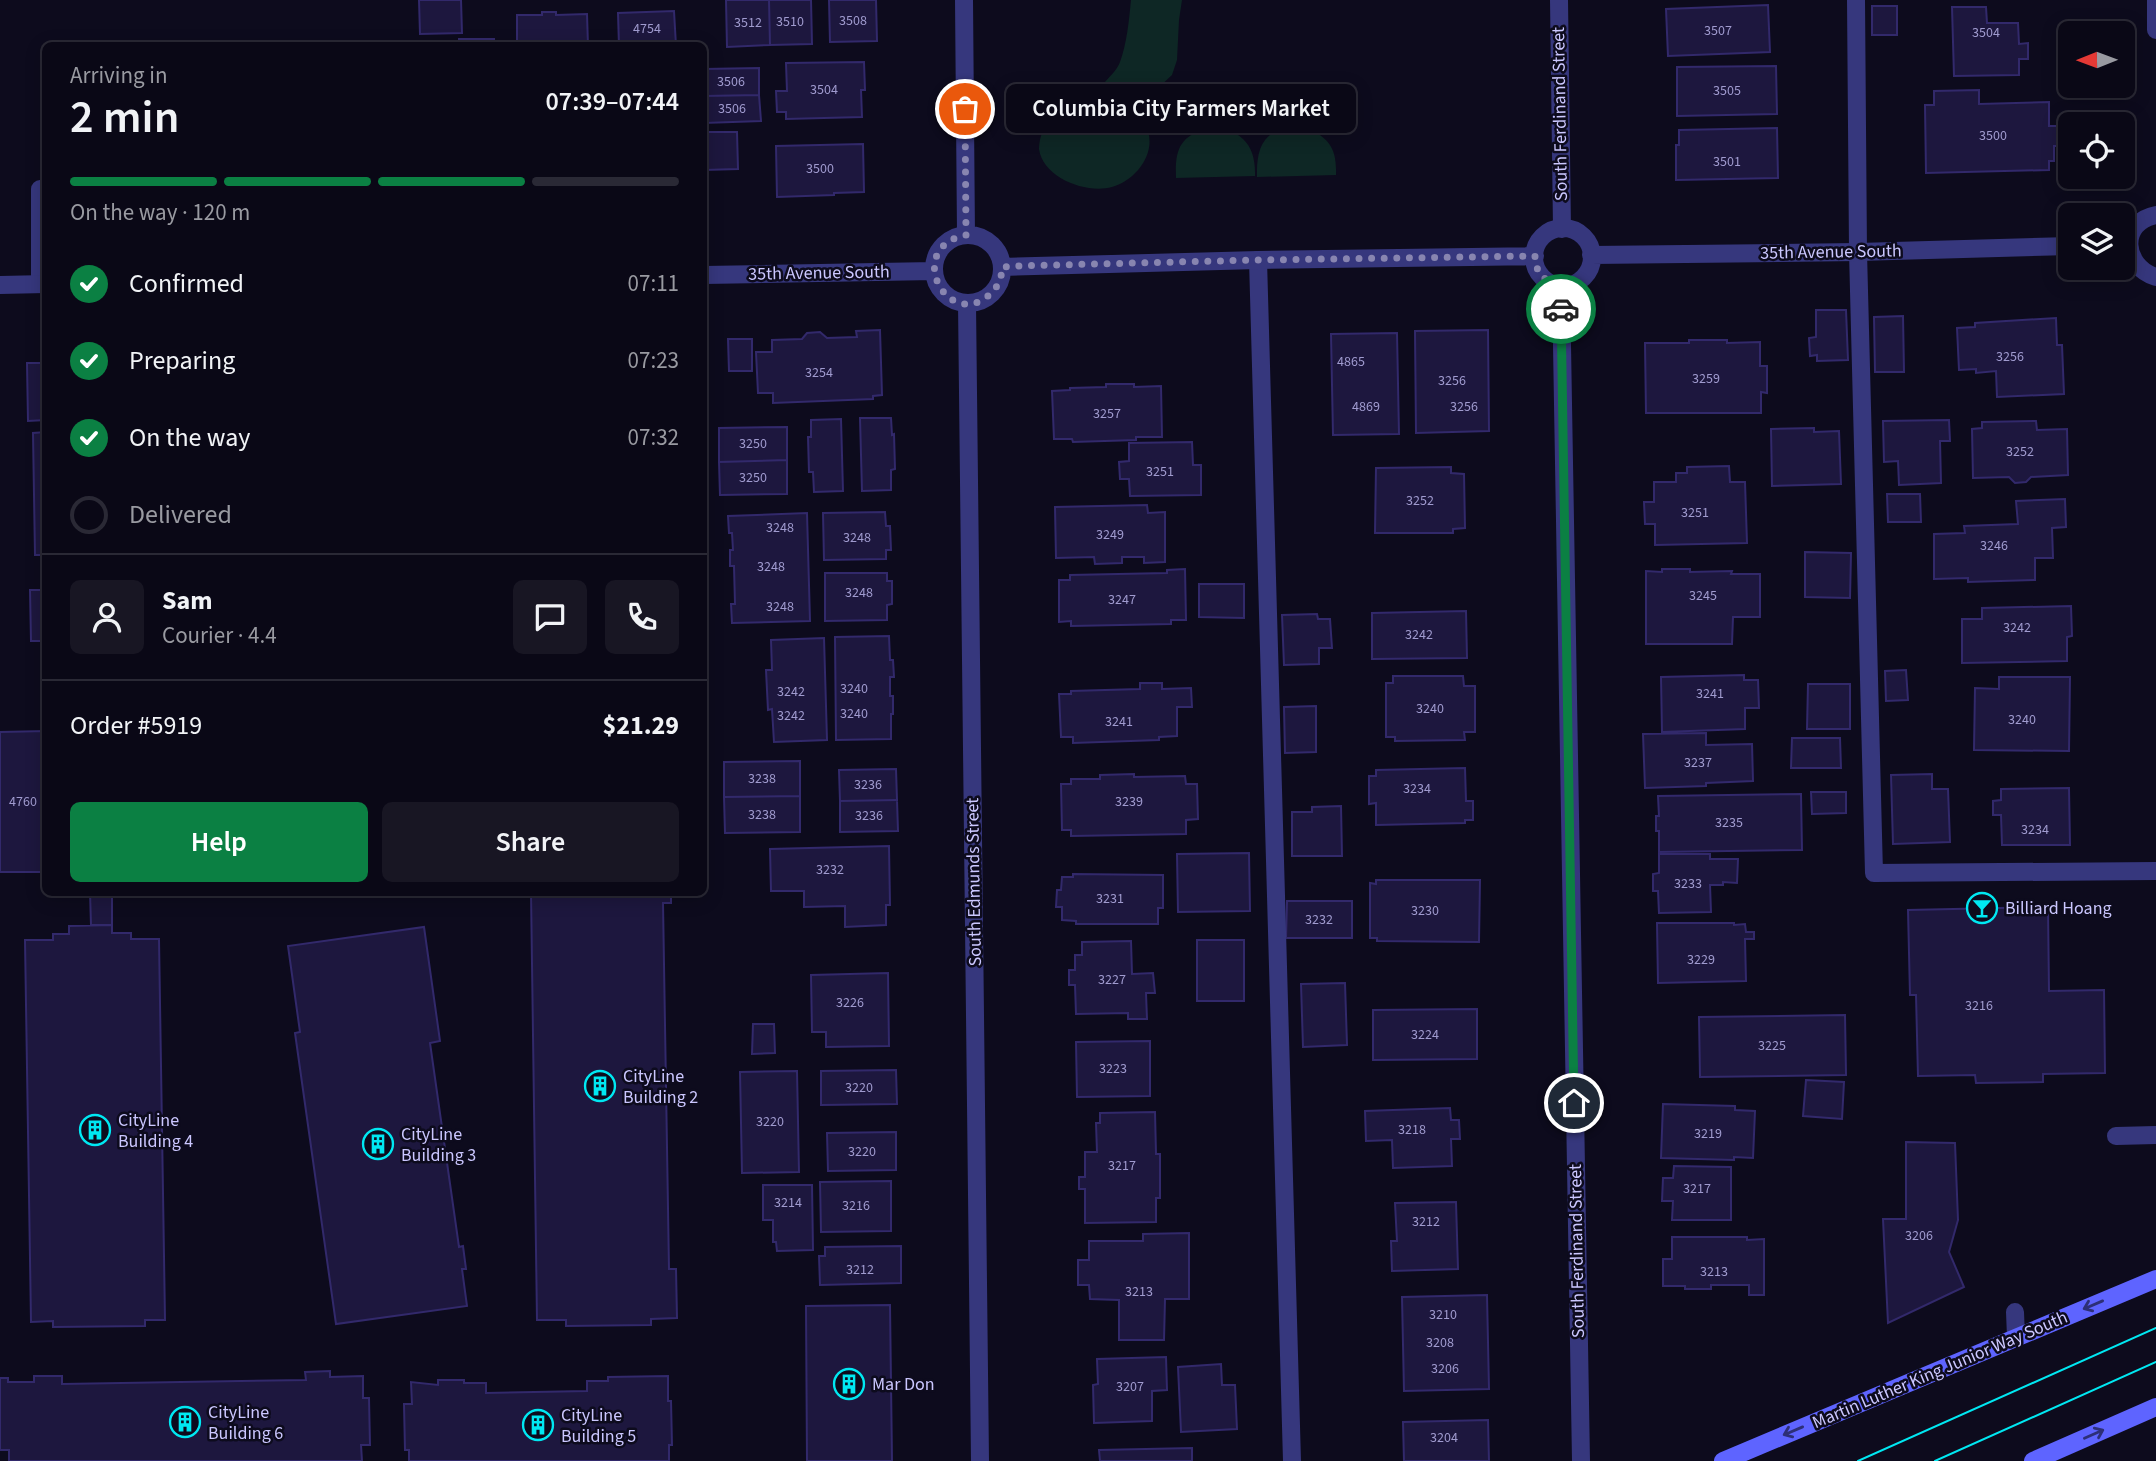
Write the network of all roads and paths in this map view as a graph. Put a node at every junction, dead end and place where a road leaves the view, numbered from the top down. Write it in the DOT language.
graph roads {
  1 [pos="964,0"];
  2 [pos="1559,0"];
  3 [pos="1856,0"];
  4 [pos="2155,0"];
  5 [pos="2156,30"];
  6 [pos="40,189"];
  7 [pos="2156,215"];
  8 [pos="2135,227"];
  9 [pos="1562,229"];
  10 [pos="966,235"];
  11 [pos="2058,246"];
  12 [pos="42,252"];
  13 [pos="1858,252"];
  14 [pos="1591,255"];
  15 [pos="1535,256"];
  16 [pos="1258,260"];
  17 [pos="2135,263"];
  18 [pos="1002,267"];
  19 [pos="934,271"];
  20 [pos="707,275"];
  21 [pos="2156,277"];
  22 [pos="42,284"];
  23 [pos="0,285"];
  24 [pos="1561,286"];
  25 [pos="968,303"];
  26 [pos="2156,871"];
  27 [pos="2156,1135"];
  28 [pos="2116,1136"];
  29 [pos="2156,1279"];
  30 [pos="2015,1312"];
  31 [pos="2016,1338"];
  32 [pos="2156,1407"];
  33 [pos="980,1461"];
  34 [pos="1292,1461"];
  35 [pos="1581,1461"];
  36 [pos="1723,1461"];
  37 [pos="2033,1461"];
  1 -- 10 [label="street"];
  2 -- 9 [label="street, South Ferdinand Street"];
  3 -- 13 [label="street"];
  4 -- 5 [label="street"];
  6 -- 12 [label="street"];
  7 -- 8 [label="street"];
  9 -- 14 [label="street"];
  9 -- 15 [label="street"];
  10 -- 18 [label="street"];
  10 -- 19 [label="street"];
  11 -- 13 [label="street, 35th Avenue South"];
  13 -- 14 [label="street, 35th Avenue South"];
  13 -- 26 [label="street"];
  14 -- 24 [label="street"];
  15 -- 16 [label="street"];
  15 -- 24 [label="street"];
  16 -- 18 [label="street"];
  16 -- 34 [label="street"];
  17 -- 21 [label="street"];
  18 -- 25 [label="street"];
  19 -- 20 [label="street, 35th Avenue South"];
  19 -- 25 [label="street"];
  22 -- 23 [label="street"];
  24 -- 35 [label="street, South Ferdinand Street"];
  25 -- 33 [label="street, South Edmunds Street"];
  27 -- 28 [label="street"];
  29 -- 31 [label="main road, Martin Luther King Junior Way South, one-way"];
  30 -- 31 [label="street"];
  31 -- 36 [label="main road, Martin Luther King Junior Way South, one-way"];
  37 -- 32 [label="main road, one-way"];
}
